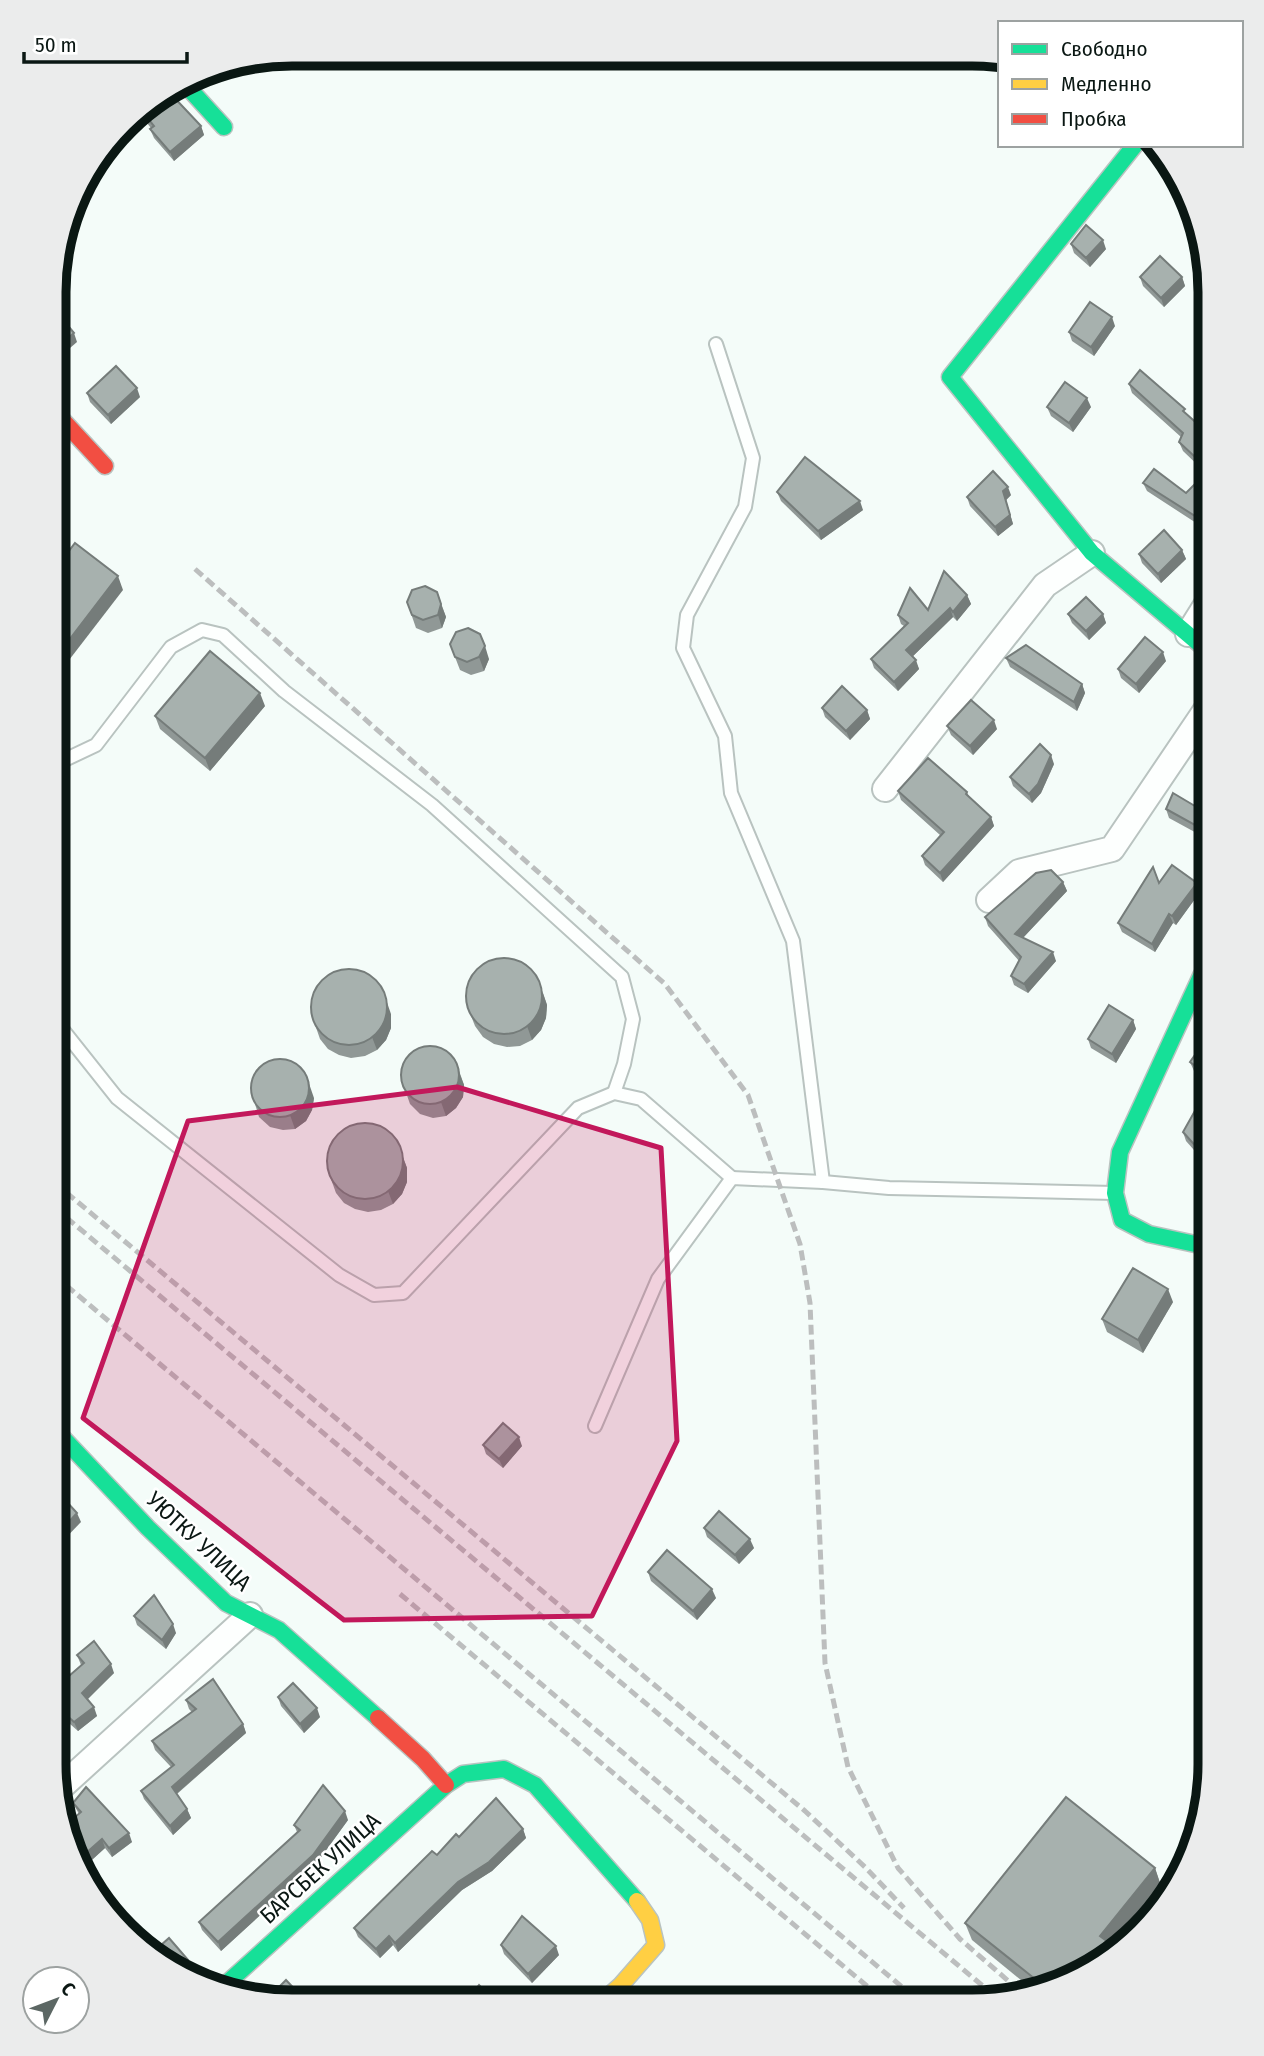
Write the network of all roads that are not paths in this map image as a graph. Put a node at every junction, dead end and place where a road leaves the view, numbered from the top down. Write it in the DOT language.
graph roads {
  1 [pos="191,91"];
  2 [pos="223,127"];
  3 [pos="1133,147"];
  4 [pos="716,344"];
  5 [pos="66,424"];
  6 [pos="106,466"];
  7 [pos="1092,553"];
  8 [pos="1198,618"];
  9 [pos="1188,634"];
  10 [pos="1198,642"];
  11 [pos="1198,722"];
  12 [pos="66,759"];
  13 [pos="885,789"];
  14 [pos="989,900"];
  15 [pos="1198,987"];
  16 [pos="66,1034"];
  17 [pos="614,1093"];
  18 [pos="732,1178"];
  19 [pos="823,1182"];
  20 [pos="1115,1193"];
  21 [pos="1197,1244"];
  22 [pos="595,1426"];
  23 [pos="66,1447"];
  24 [pos="250,1615"];
  25 [pos="67,1782"];
  26 [pos="446,1785"];
  27 [pos="230,1981"];
  28 [pos="615,1990"];
  1 -- 2 [label="street"];
  3 -- 7 [label="street"];
  4 -- 19 [label="lane"];
  5 -- 6 [label="street"];
  7 -- 9 [label="street"];
  7 -- 13 [label="street"];
  8 -- 9 [label="street"];
  9 -- 10 [label="street"];
  11 -- 14 [label="street"];
  12 -- 17 [label="lane"];
  15 -- 20 [label="street"];
  16 -- 17 [label="lane"];
  17 -- 18 [label="lane"];
  18 -- 19 [label="lane"];
  18 -- 22 [label="lane"];
  19 -- 20 [label="lane"];
  20 -- 21 [label="street"];
  23 -- 24 [label="street, УЮТКУ УЛИЦА"];
  24 -- 25 [label="street"];
  24 -- 26 [label="street, УЮТКУ УЛИЦА"];
  26 -- 27 [label="street, БАРСБЕК УЛИЦА"];
  26 -- 28 [label="street"];
}
